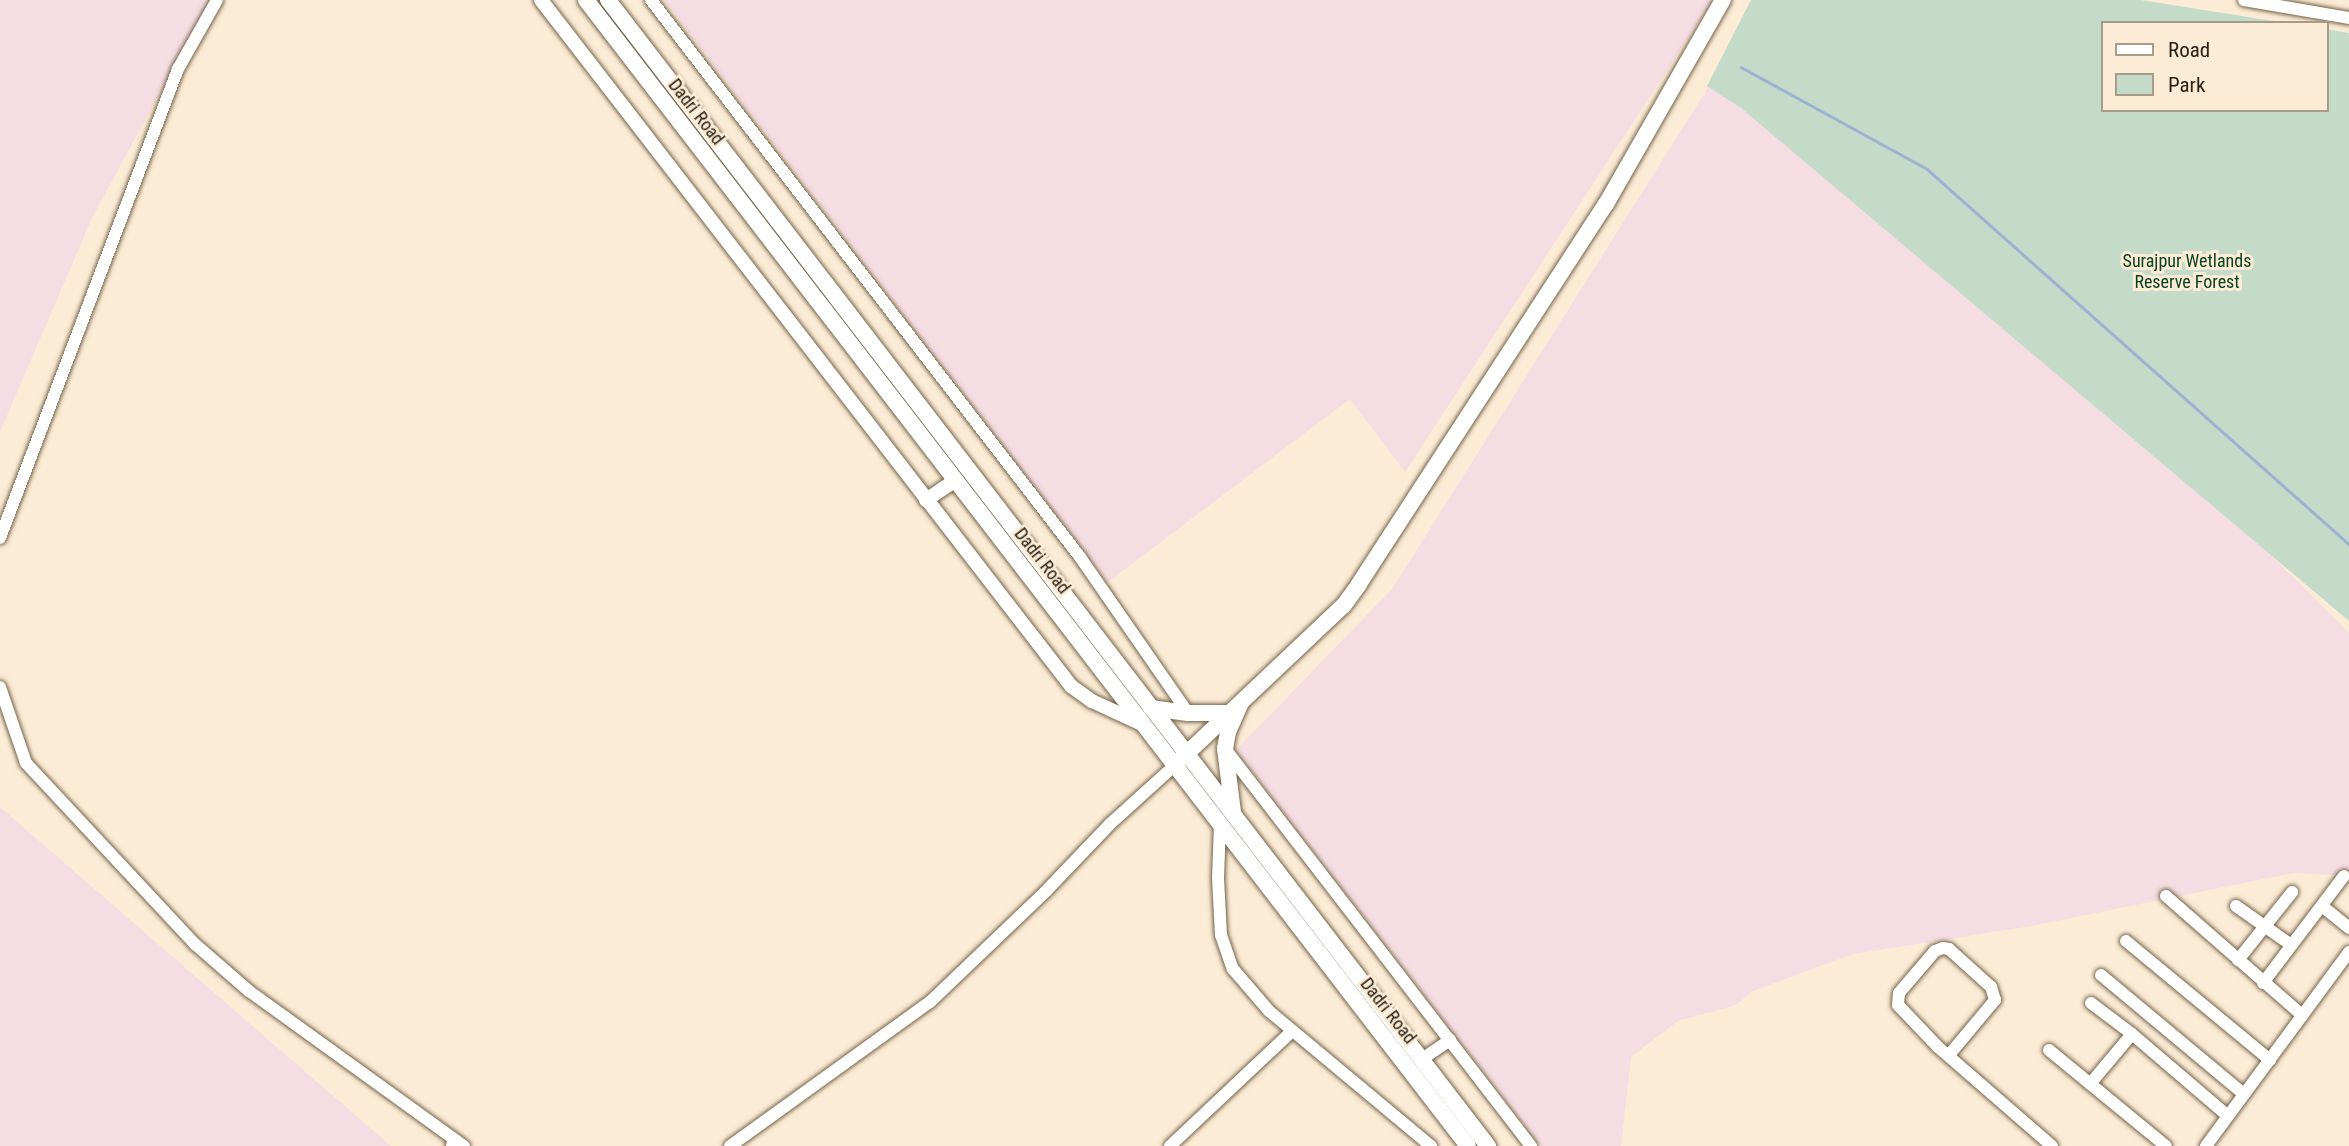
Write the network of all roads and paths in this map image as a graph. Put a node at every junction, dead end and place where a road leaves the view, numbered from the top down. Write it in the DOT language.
graph roads {
  1 [pos="217,0"];
  2 [pos="541,0"];
  3 [pos="586,0"];
  4 [pos="608,0"];
  5 [pos="651,0"];
  6 [pos="1723,0"];
  7 [pos="2244,0"];
  8 [pos="2349,18"];
  9 [pos="956,480"];
  10 [pos="926,500"];
  11 [pos="0,538"];
  12 [pos="0,687"];
  13 [pos="1151,708"];
  14 [pos="1235,708"];
  15 [pos="1188,713"];
  16 [pos="1145,726"];
  17 [pos="1225,749"];
  18 [pos="1181,760"];
  19 [pos="1227,820"];
  20 [pos="2344,876"];
  21 [pos="2292,892"];
  22 [pos="2166,896"];
  23 [pos="2236,906"];
  24 [pos="2322,906"];
  25 [pos="2266,927"];
  26 [pos="2349,928"];
  27 [pos="2126,941"];
  28 [pos="2291,945"];
  29 [pos="2349,952"];
  30 [pos="2238,960"];
  31 [pos="2101,975"];
  32 [pos="2263,983"];
  33 [pos="2091,1003"];
  34 [pos="2302,1015"];
  35 [pos="1292,1031"];
  36 [pos="2132,1034"];
  37 [pos="1450,1040"];
  38 [pos="2049,1050"];
  39 [pos="1429,1055"];
  40 [pos="1949,1055"];
  41 [pos="2270,1060"];
  42 [pos="2090,1084"];
  43 [pos="2244,1094"];
  44 [pos="2228,1116"];
  45 [pos="457,1144"];
  46 [pos="730,1146"];
  47 [pos="1170,1146"];
  48 [pos="1432,1146"];
  49 [pos="1468,1146"];
  50 [pos="1488,1146"];
  51 [pos="1531,1146"];
  52 [pos="2052,1146"];
  53 [pos="2166,1146"];
  54 [pos="2206,1146"];
  1 -- 11 [label="street"];
  2 -- 10 [label="street"];
  3 -- 9 [label="main road, Dadri Road"];
  4 -- 13 [label="main road, Dadri Road"];
  5 -- 15 [label="street"];
  6 -- 14 [label="main road"];
  7 -- 8 [label="street"];
  9 -- 10 [label="street"];
  9 -- 16 [label="main road, Dadri Road"];
  10 -- 16 [label="street"];
  12 -- 45 [label="street"];
  13 -- 15 [label="main road"];
  13 -- 18 [label="main road, Dadri Road"];
  14 -- 15 [label="main road"];
  14 -- 17 [label="main road"];
  14 -- 18 [label="main road"];
  16 -- 18 [label="main road, Dadri Road"];
  17 -- 19 [label="main road"];
  17 -- 37 [label="street"];
  18 -- 19 [label="main road, Dadri Road"];
  18 -- 46 [label="street"];
  19 -- 35 [label="street"];
  19 -- 39 [label="main road, Dadri Road"];
  19 -- 49 [label="main road, Dadri Road"];
  20 -- 24 [label="street"];
  21 -- 25 [label="street"];
  22 -- 30 [label="street"];
  23 -- 25 [label="street"];
  24 -- 26 [label="street"];
  24 -- 28 [label="street"];
  25 -- 28 [label="street"];
  25 -- 30 [label="street"];
  27 -- 41 [label="street"];
  28 -- 32 [label="street"];
  29 -- 34 [label="street"];
  30 -- 32 [label="street"];
  31 -- 43 [label="street"];
  32 -- 34 [label="street"];
  33 -- 36 [label="street"];
  34 -- 41 [label="street"];
  35 -- 47 [label="street"];
  35 -- 48 [label="street"];
  36 -- 42 [label="street"];
  36 -- 44 [label="street"];
  37 -- 39 [label="street"];
  37 -- 51 [label="street"];
  38 -- 42 [label="street"];
  39 -- 50 [label="main road, Dadri Road"];
  40 -- 40 [label="street"];
  40 -- 52 [label="street"];
  41 -- 43 [label="street"];
  42 -- 53 [label="street"];
  43 -- 44 [label="street"];
  44 -- 54 [label="street"];
}
